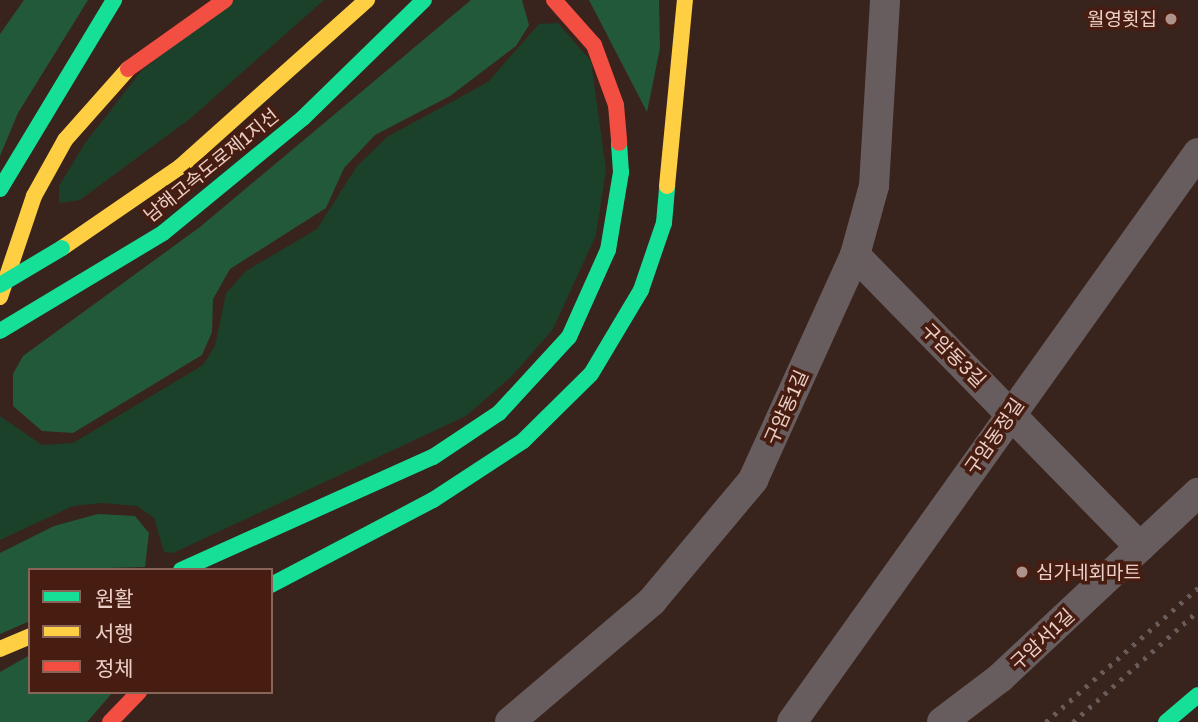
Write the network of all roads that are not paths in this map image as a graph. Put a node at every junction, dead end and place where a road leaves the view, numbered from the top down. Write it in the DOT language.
graph roads {
  1 [pos="114,0"];
  2 [pos="225,0"];
  3 [pos="367,0"];
  4 [pos="424,0"];
  5 [pos="554,0"];
  6 [pos="685,0"];
  7 [pos="885,0"];
  8 [pos="1198,153"];
  9 [pos="0,189"];
  10 [pos="855,254"];
  11 [pos="0,285"];
  12 [pos="0,297"];
  13 [pos="0,331"];
  14 [pos="1010,412"];
  15 [pos="1198,493"];
  16 [pos="1140,547"];
  17 [pos="185,568"];
  18 [pos="273,583"];
  19 [pos="28,637"];
  20 [pos="2,648"];
  21 [pos="137,694"];
  22 [pos="1198,695"];
  23 [pos="110,722"];
  24 [pos="510,722"];
  25 [pos="792,722"];
  26 [pos="942,722"];
  27 [pos="1166,722"];
  1 -- 9 [label="main road"];
  2 -- 12 [label="main road"];
  3 -- 11 [label="main road, 남해고속도로제1지선, bridge"];
  4 -- 13 [label="main road, 남해고속도로제1지선"];
  5 -- 17 [label="main road"];
  6 -- 18 [label="main road"];
  7 -- 10 [label="street, 구암동1길"];
  8 -- 14 [label="street, 구암동정길"];
  10 -- 14 [label="street, 구암동3길"];
  10 -- 24 [label="street, 구암동1길"];
  14 -- 16 [label="street, 구암동3길"];
  14 -- 25 [label="street, 구암동정길"];
  15 -- 16 [label="street, 구암서1길"];
  16 -- 26 [label="street, 구암서1길"];
  19 -- 20 [label="main road"];
  21 -- 23 [label="main road"];
  22 -- 27 [label="main road"];
}
